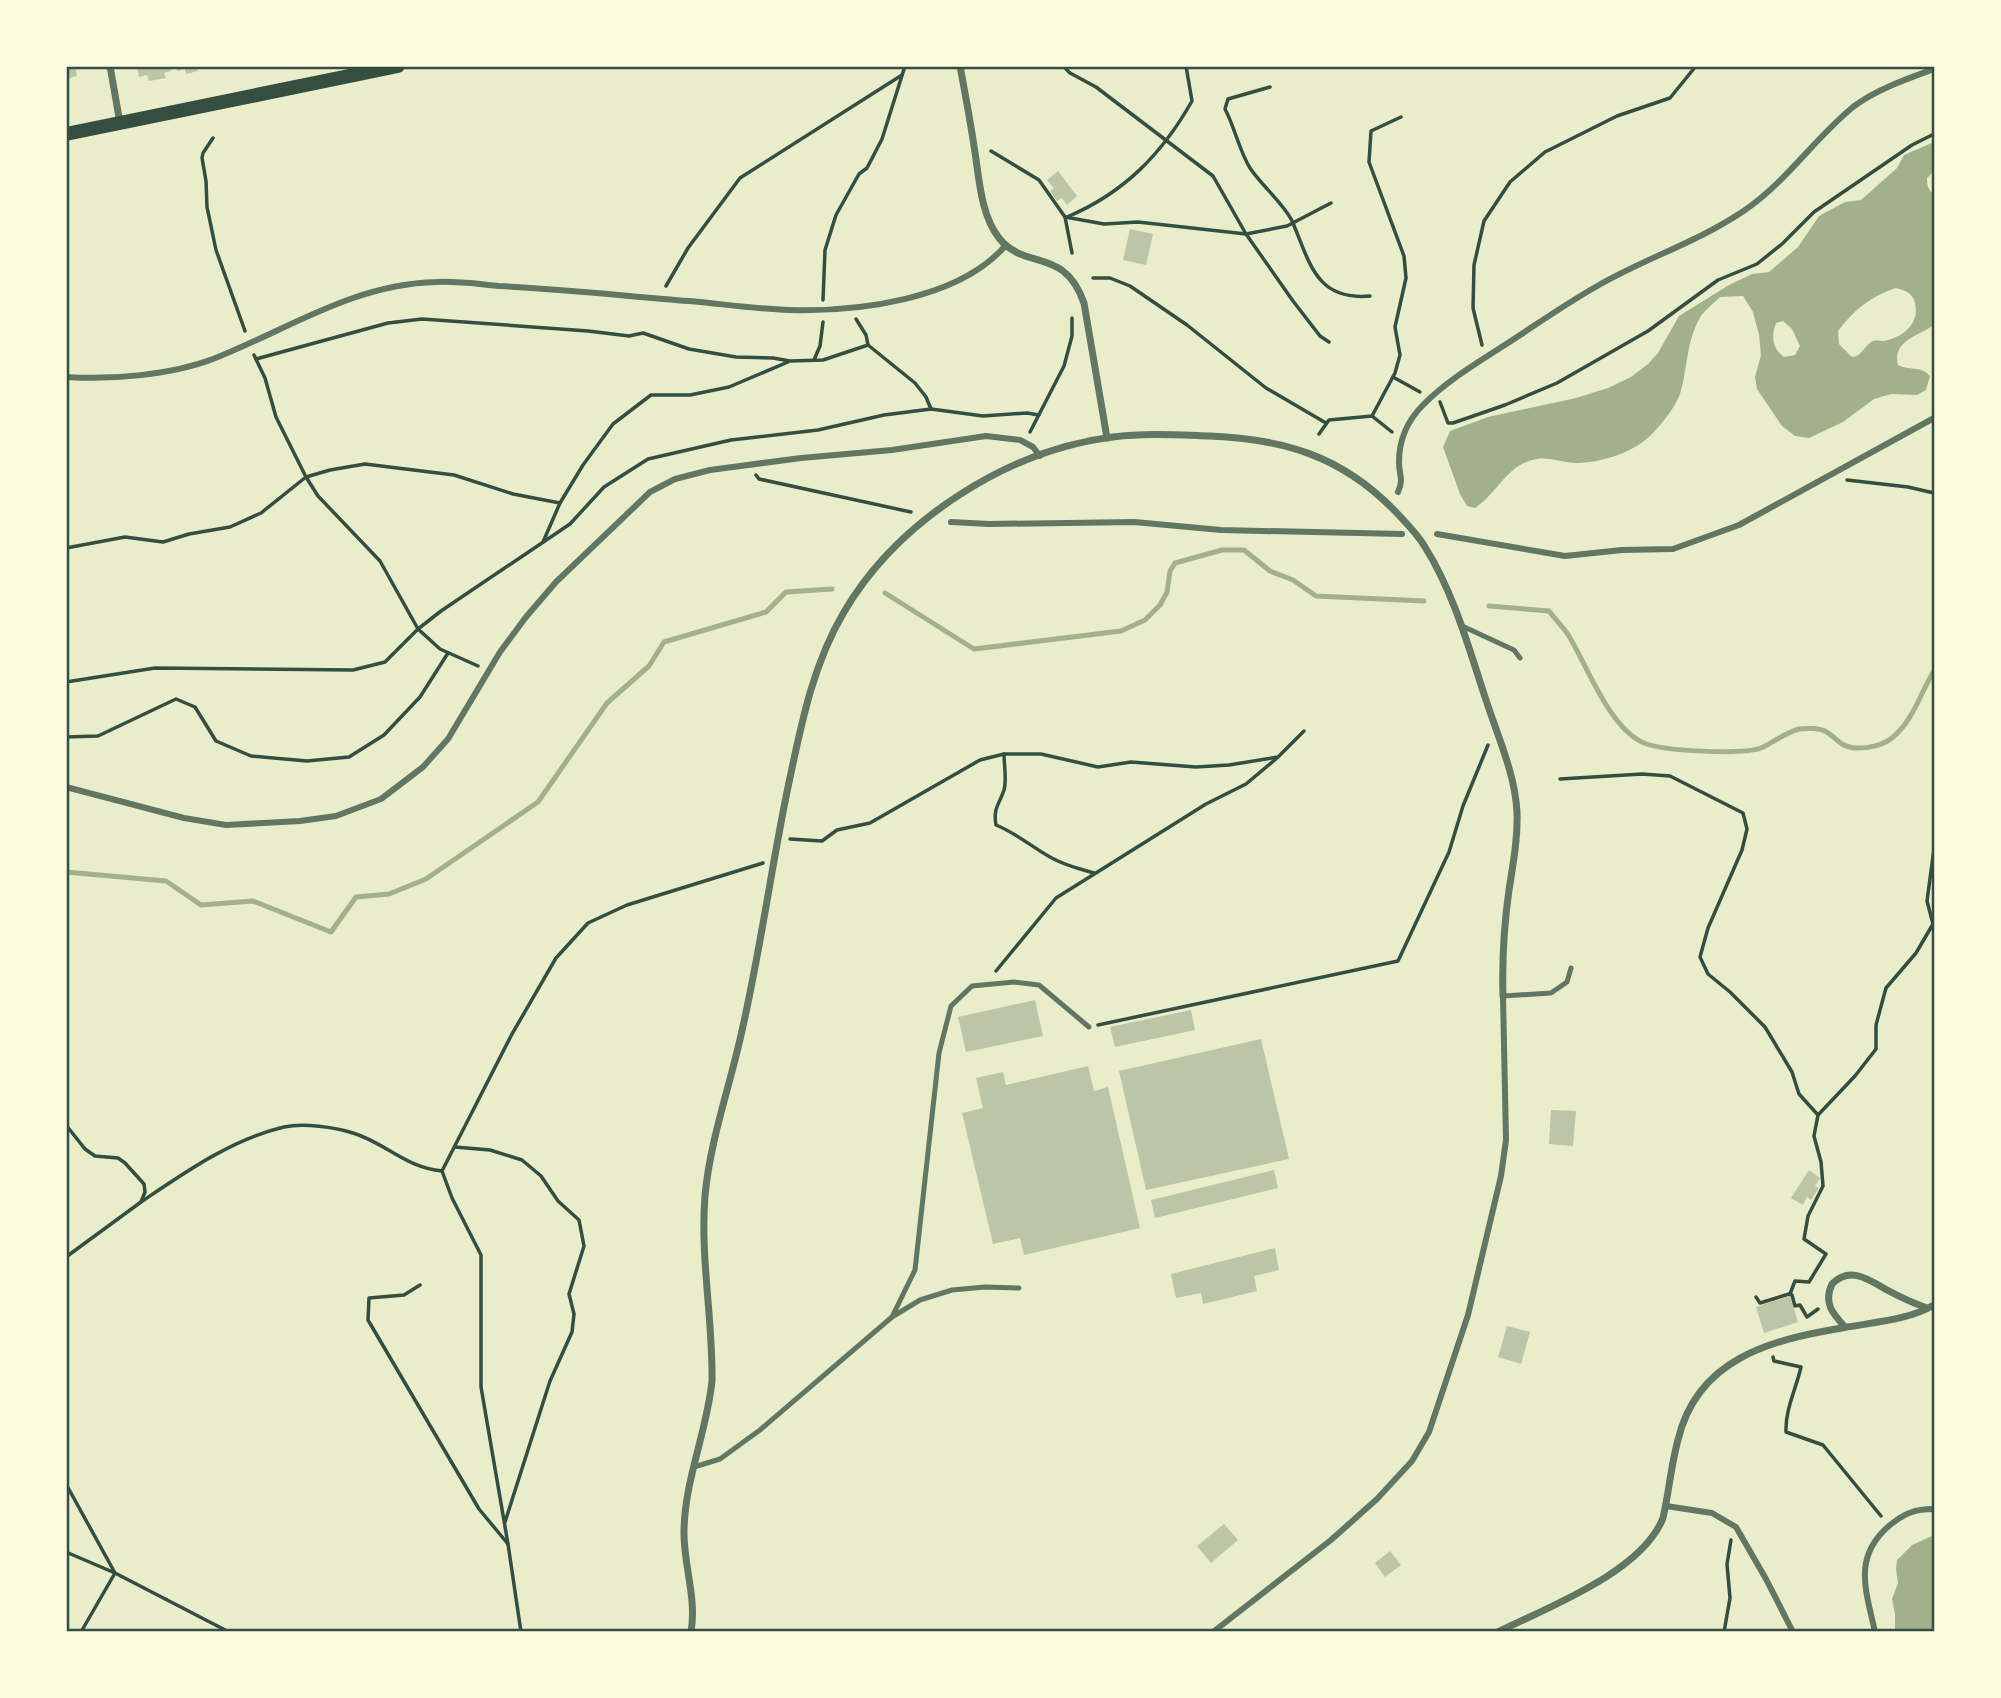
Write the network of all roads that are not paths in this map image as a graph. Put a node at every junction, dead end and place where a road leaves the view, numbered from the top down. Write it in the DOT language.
graph roads {
  1 [pos="110,66"];
  2 [pos="398,66"];
  3 [pos="960,66"];
  4 [pos="382,68"];
  5 [pos="1934,69"];
  6 [pos="120,124"];
  7 [pos="66,134"];
  8 [pos="1006,245"];
  9 [pos="66,377"];
  10 [pos="1934,418"];
  11 [pos="1107,438"];
  12 [pos="1040,456"];
  13 [pos="1398,492"];
  14 [pos="951,522"];
  15 [pos="1402,534"];
  16 [pos="1437,534"];
  17 [pos="1461,626"];
  18 [pos="1520,658"];
  19 [pos="66,787"];
  20 [pos="1571,968"];
  21 [pos="1503,996"];
  22 [pos="1089,1027"];
  23 [pos="1019,1288"];
  24 [pos="1931,1307"];
  25 [pos="892,1317"];
  26 [pos="1845,1327"];
  27 [pos="694,1467"];
  28 [pos="1666,1506"];
  29 [pos="1934,1508"];
  30 [pos="691,1632"];
  31 [pos="1213,1632"];
  32 [pos="1498,1632"];
  33 [pos="1793,1632"];
  34 [pos="1875,1632"];
  1 -- 6 [label="street"];
  2 -- 4 [label="main road"];
  3 -- 8 [label="street"];
  4 -- 6 [label="main road"];
  5 -- 13 [label="street"];
  6 -- 7 [label="main road"];
  8 -- 9 [label="street"];
  8 -- 11 [label="street"];
  10 -- 16 [label="street"];
  11 -- 12 [label="street"];
  11 -- 17 [label="street"];
  12 -- 19 [label="street"];
  12 -- 27 [label="street"];
  14 -- 15 [label="street"];
  17 -- 18 [label="lane"];
  17 -- 21 [label="street"];
  20 -- 21 [label="lane"];
  21 -- 31 [label="street"];
  22 -- 25 [label="lane"];
  23 -- 25 [label="lane"];
  24 -- 26 [label="street"];
  24 -- 26 [label="street"];
  25 -- 27 [label="lane"];
  26 -- 28 [label="street"];
  27 -- 30 [label="street"];
  28 -- 32 [label="street"];
  28 -- 33 [label="street"];
  29 -- 34 [label="street"];
}
